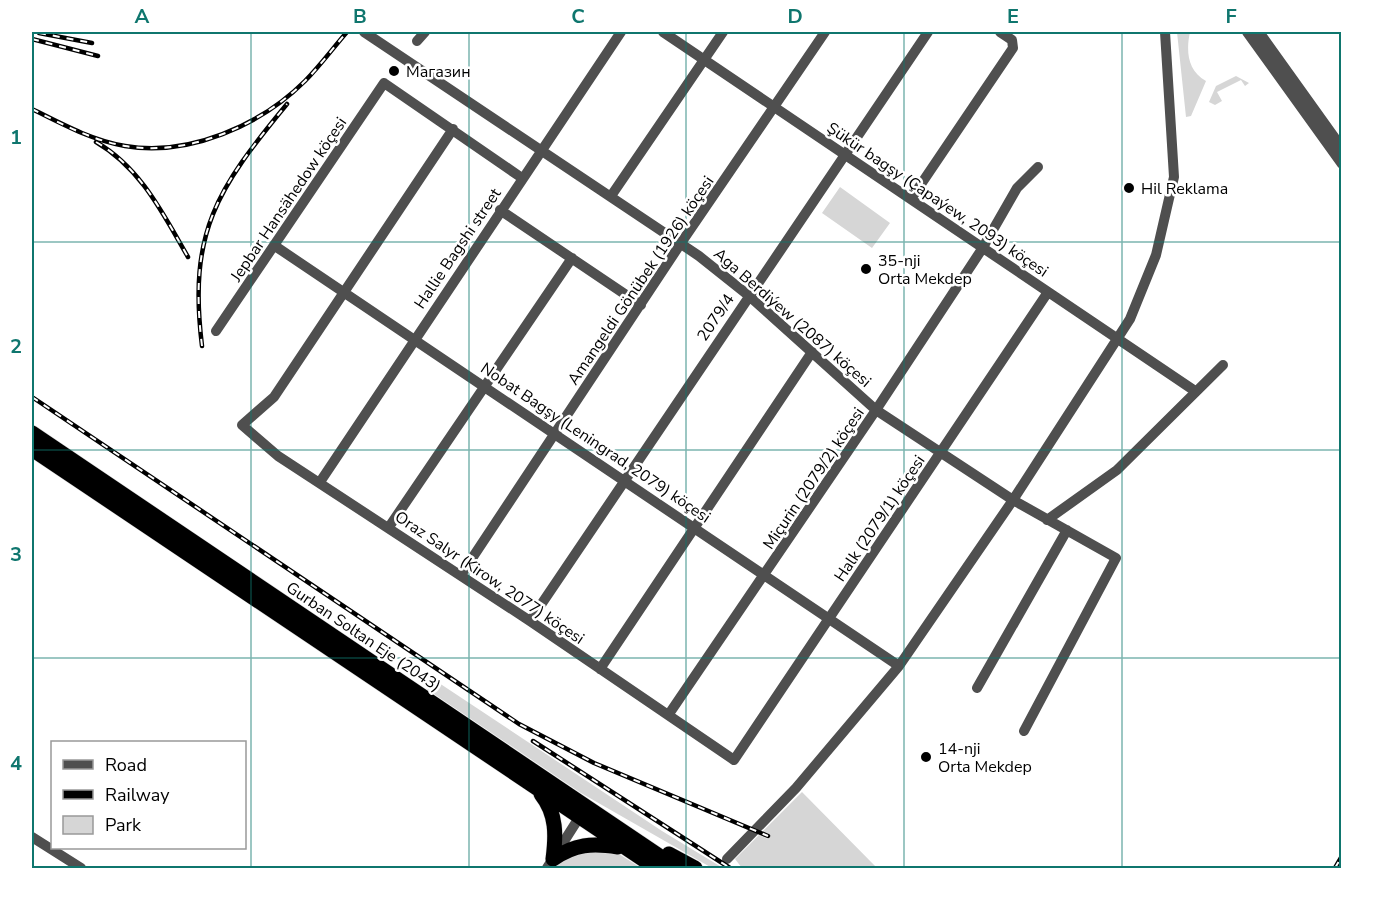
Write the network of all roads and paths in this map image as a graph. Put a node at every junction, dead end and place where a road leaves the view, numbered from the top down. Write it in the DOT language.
graph roads {
  1 [pos="364,32"];
  2 [pos="425,32"];
  3 [pos="621,32"];
  4 [pos="663,32"];
  5 [pos="723,32"];
  6 [pos="825,32"];
  7 [pos="928,32"];
  8 [pos="1165,32"];
  9 [pos="1247,32"];
  10 [pos="1259,32"];
  11 [pos="1004,34"];
  12 [pos="417,41"];
  13 [pos="704,59"];
  14 [pos="775,106"];
  15 [pos="453,129"];
  16 [pos="1341,148"];
  17 [pos="541,149"];
  18 [pos="845,154"];
  19 [pos="1341,164"];
  20 [pos="1038,167"];
  21 [pos="522,178"];
  22 [pos="611,196"];
  23 [pos="911,199"];
  24 [pos="500,210"];
  25 [pos="681,243"];
  26 [pos="275,246"];
  27 [pos="982,249"];
  28 [pos="572,258"];
  29 [pos="1048,292"];
  30 [pos="345,293"];
  31 [pos="748,295"];
  32 [pos="640,305"];
  33 [pos="216,331"];
  34 [pos="414,338"];
  35 [pos="1117,338"];
  36 [pos="812,352"];
  37 [pos="1223,365"];
  38 [pos="484,385"];
  39 [pos="1196,391"];
  40 [pos="876,410"];
  41 [pos="32,433"];
  42 [pos="556,434"];
  43 [pos="32,449"];
  44 [pos="940,454"];
  45 [pos="624,480"];
  46 [pos="320,482"];
  47 [pos="1013,500"];
  48 [pos="1047,520"];
  49 [pos="389,527"];
  50 [pos="694,527"];
  51 [pos="1067,530"];
  52 [pos="461,575"];
  53 [pos="765,575"];
  54 [pos="830,619"];
  55 [pos="530,621"];
  56 [pos="899,666"];
  57 [pos="600,669"];
  58 [pos="977,688"];
  59 [pos="669,714"];
  60 [pos="1024,731"];
  61 [pos="735,760"];
  62 [pos="538,790"];
  63 [pos="582,813"];
  64 [pos="607,822"];
  65 [pos="32,837"];
  66 [pos="623,848"];
  67 [pos="727,859"];
  68 [pos="550,864"];
  69 [pos="81,868"];
  70 [pos="656,868"];
  71 [pos="677,868"];
  72 [pos="695,868"];
  1 -- 17 [label="street, Aga Berdiýew (2087) köçesi"];
  2 -- 12 [label="street"];
  3 -- 17 [label="street, Hallie Bagshi street"];
  4 -- 13 [label="street, Şükür bagşy (Çapaýew, 2093) köçesi"];
  5 -- 13 [label="street"];
  6 -- 14 [label="street, Amangeldi Gönübek (1926) köçesi"];
  7 -- 18 [label="street, 2079/4 / 2079/4"];
  8 -- 35 [label="street"];
  9 -- 19 [label="street"];
  10 -- 16 [label="street"];
  11 -- 23 [label="street"];
  13 -- 14 [label="street, Şükür bagşy (Çapaýew, 2093) köçesi"];
  13 -- 22 [label="street"];
  14 -- 18 [label="street, Şükür bagşy (Çapaýew, 2093) köçesi"];
  14 -- 25 [label="street, Amangeldi Gönübek (1926) köçesi"];
  15 -- 21 [label="street"];
  15 -- 26 [label="street, Jepbar Hansähedow köçesi"];
  15 -- 30 [label="street"];
  17 -- 21 [label="street, Hallie Bagshi street"];
  17 -- 22 [label="street, Aga Berdiýew (2087) köçesi"];
  18 -- 23 [label="street, Şükür bagşy (Çapaýew, 2093) köçesi"];
  18 -- 31 [label="street, 2079/4 / 2079/4"];
  20 -- 27 [label="street, Miçurin (2079/2) köçesi"];
  21 -- 24 [label="street, Hallie Bagshi street"];
  22 -- 25 [label="street, Aga Berdiýew (2087) köçesi"];
  23 -- 27 [label="street, Şükür bagşy (Çapaýew, 2093) köçesi"];
  24 -- 28 [label="street"];
  24 -- 34 [label="street, Hallie Bagshi street"];
  25 -- 31 [label="street, Aga Berdiýew (2087) köçesi"];
  25 -- 32 [label="street, Amangeldi Gönübek (1926) köçesi"];
  26 -- 30 [label="street, Nobat Bagşy (Leningrad, 2079) köçesi"];
  26 -- 33 [label="street, Jepbar Hansähedow köçesi"];
  27 -- 29 [label="street, Şükür bagşy (Çapaýew, 2093) köçesi"];
  27 -- 40 [label="street, Miçurin (2079/2) köçesi"];
  28 -- 32 [label="street"];
  28 -- 38 [label="street"];
  29 -- 35 [label="street, Şükür bagşy (Çapaýew, 2093) köçesi"];
  29 -- 44 [label="street, Halk (2079/1) köçesi"];
  30 -- 34 [label="street, Nobat Bagşy (Leningrad, 2079) köçesi"];
  30 -- 46 [label="street, Oraz Salyr (Kirow, 2077) köçesi"];
  31 -- 36 [label="street, Aga Berdiýew (2087) köçesi"];
  31 -- 45 [label="street, 2079/4 / 2079/4"];
  32 -- 42 [label="street, Amangeldi Gönübek (1926) köçesi"];
  34 -- 38 [label="street, Nobat Bagşy (Leningrad, 2079) köçesi"];
  34 -- 46 [label="street, Hallie Bagshi street"];
  35 -- 39 [label="street, Şükür bagşy (Çapaýew, 2093) köçesi"];
  35 -- 47 [label="street"];
  36 -- 40 [label="street, Aga Berdiýew (2087) köçesi"];
  36 -- 50 [label="street"];
  37 -- 39 [label="street"];
  38 -- 42 [label="street, Nobat Bagşy (Leningrad, 2079) köçesi"];
  38 -- 49 [label="street"];
  39 -- 48 [label="street"];
  40 -- 44 [label="street, Aga Berdiýew (2087) köçesi"];
  40 -- 53 [label="street, Miçurin (2079/2) köçesi"];
  41 -- 63 [label="highway, Gurban Soltan Eje (2043)"];
  42 -- 45 [label="street, Nobat Bagşy (Leningrad, 2079) köçesi"];
  42 -- 52 [label="street, Amangeldi Gönübek (1926) köçesi"];
  43 -- 62 [label="highway, Gurban Soltan Eje (2043)"];
  44 -- 47 [label="street, Aga Berdiýew (2087) köçesi"];
  44 -- 54 [label="street, Halk (2079/1) köçesi"];
  45 -- 50 [label="street, Nobat Bagşy (Leningrad, 2079) köçesi"];
  45 -- 55 [label="street, 2079/4 / 2079/4"];
  46 -- 49 [label="street, Oraz Salyr (Kirow, 2077) köçesi"];
  47 -- 48 [label="street, Aga Berdiýew (2087) köçesi"];
  47 -- 56 [label="street"];
  48 -- 51 [label="street, Aga Berdiýew (2087) köçesi"];
  49 -- 52 [label="street, Oraz Salyr (Kirow, 2077) köçesi"];
  50 -- 53 [label="street, Nobat Bagşy (Leningrad, 2079) köçesi"];
  50 -- 57 [label="street"];
  51 -- 58 [label="street"];
  51 -- 60 [label="street, Aga Berdiýew (2087) köçesi"];
  52 -- 55 [label="street, Oraz Salyr (Kirow, 2077) köçesi"];
  53 -- 54 [label="street, Nobat Bagşy (Leningrad, 2079) köçesi"];
  53 -- 59 [label="street, Miçurin (2079/2) köçesi"];
  54 -- 56 [label="street, Nobat Bagşy (Leningrad, 2079) köçesi"];
  54 -- 61 [label="street, Halk (2079/1) köçesi"];
  55 -- 57 [label="street, Oraz Salyr (Kirow, 2077) köçesi"];
  56 -- 67 [label="street"];
  57 -- 59 [label="street, Oraz Salyr (Kirow, 2077) köçesi"];
  59 -- 61 [label="street, Oraz Salyr (Kirow, 2077) köçesi"];
  62 -- 63 [label="highway, Gurban Soltan Eje (2043)"];
  62 -- 68 [label="highway"];
  63 -- 64 [label="highway, Gurban Soltan Eje (2043)"];
  63 -- 66 [label="highway, Gurban Soltan Eje (2043)"];
  63 -- 68 [label="street"];
  64 -- 71 [label="highway, Gurban Soltan Eje (2043)"];
  64 -- 72 [label="highway"];
  65 -- 69 [label="street"];
  66 -- 68 [label="highway, Gurban Soltan Eje (2043)"];
  66 -- 70 [label="highway, Gurban Soltan Eje (2043)"];
}
